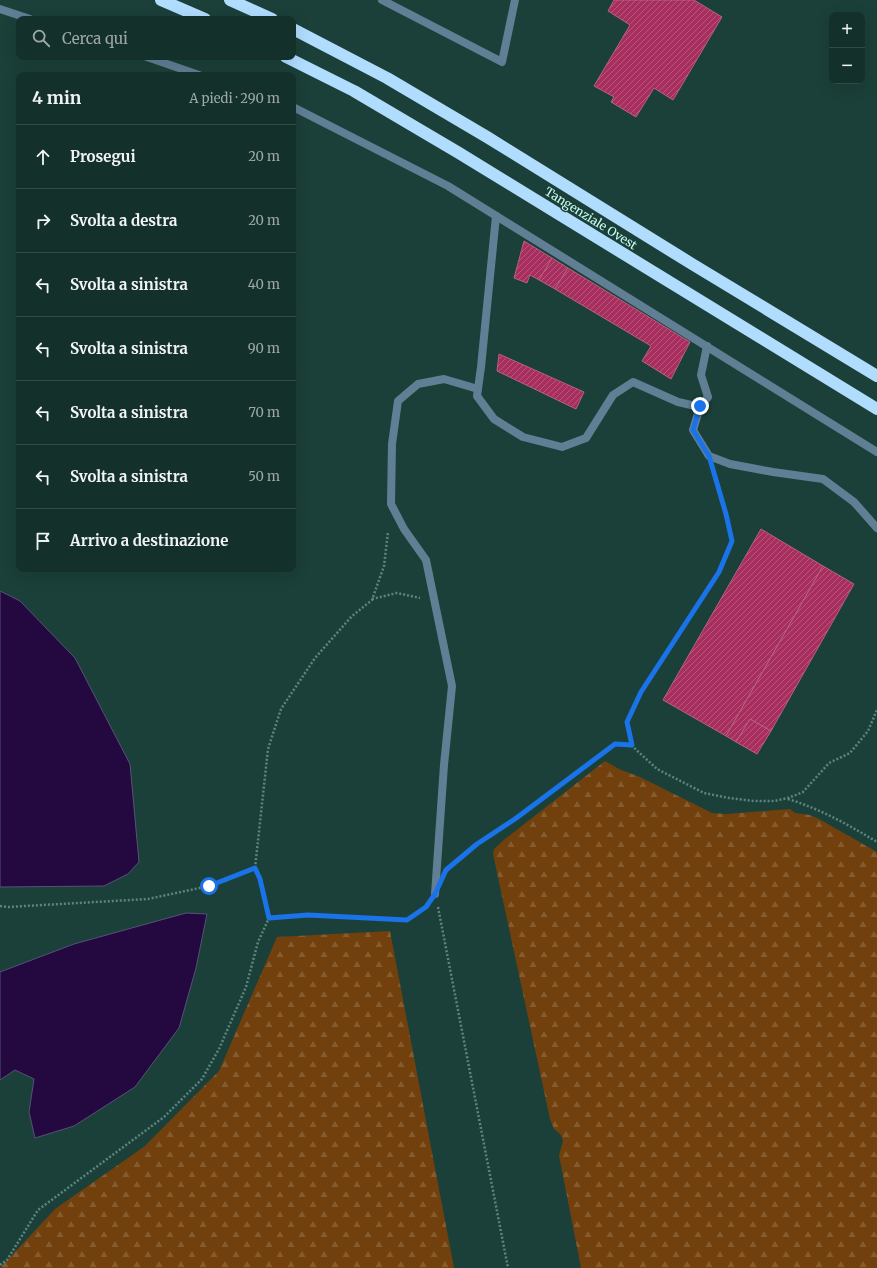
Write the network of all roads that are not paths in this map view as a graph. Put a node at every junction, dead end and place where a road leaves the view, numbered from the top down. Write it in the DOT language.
graph roads {
  1 [pos="161,0"];
  2 [pos="230,0"];
  3 [pos="382,0"];
  4 [pos="515,0"];
  5 [pos="0,9"];
  6 [pos="21,16"];
  7 [pos="198,16"];
  8 [pos="265,16"];
  9 [pos="296,31"];
  10 [pos="156,60"];
  11 [pos="292,60"];
  12 [pos="190,72"];
  13 [pos="296,110"];
  14 [pos="496,216"];
  15 [pos="707,346"];
  16 [pos="877,376"];
  17 [pos="478,389"];
  18 [pos="700,406"];
  19 [pos="877,409"];
  20 [pos="877,452"];
  21 [pos="877,528"];
  22 [pos="435,894"];
  1 -- 7 [label="highway"];
  2 -- 8 [label="highway"];
  3 -- 4 [label="street"];
  5 -- 6 [label="street"];
  9 -- 16 [label="highway, Tangenziale Ovest"];
  10 -- 12 [label="street"];
  11 -- 19 [label="highway, Tangenziale Ovest"];
  13 -- 14 [label="street"];
  14 -- 15 [label="street"];
  14 -- 17 [label="street"];
  15 -- 18 [label="street"];
  15 -- 20 [label="street"];
  17 -- 18 [label="street"];
  17 -- 22 [label="street"];
  18 -- 21 [label="street"];
}
